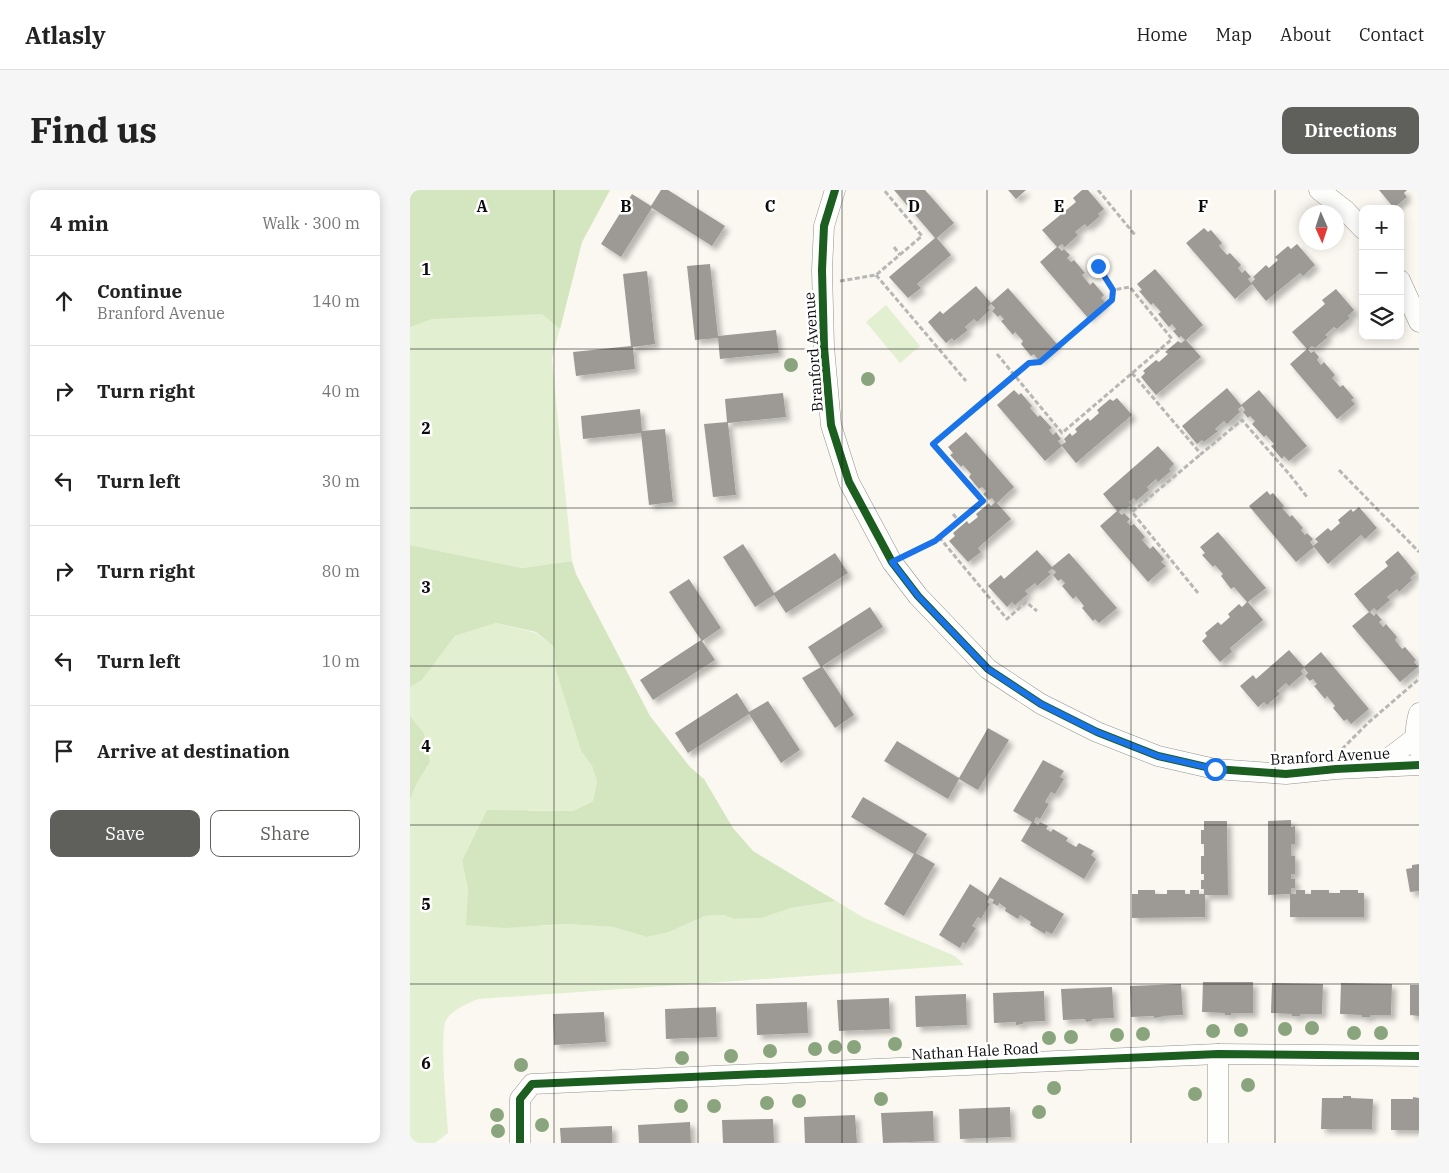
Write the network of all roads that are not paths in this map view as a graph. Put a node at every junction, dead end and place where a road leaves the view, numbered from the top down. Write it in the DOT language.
graph roads {
  1 [pos="835,190"];
  2 [pos="1319,190"];
  3 [pos="1359,225"];
  4 [pos="1404,289"];
  5 [pos="1419,322"];
  6 [pos="1419,713"];
  7 [pos="1417,744"];
  8 [pos="1419,765"];
  9 [pos="1377,767"];
  10 [pos="1218,1054"];
  11 [pos="1419,1056"];
  12 [pos="520,1143"];
  13 [pos="1218,1143"];
  1 -- 9 [label="street, Branford Avenue"];
  2 -- 3 [label="street"];
  4 -- 5 [label="street"];
  6 -- 7 [label="street"];
  7 -- 9 [label="street, Branford Avenue"];
  8 -- 9 [label="street, Branford Avenue"];
  10 -- 11 [label="street, Nathan Hale Road"];
  10 -- 12 [label="street, Nathan Hale Road"];
  10 -- 13 [label="street"];
}
